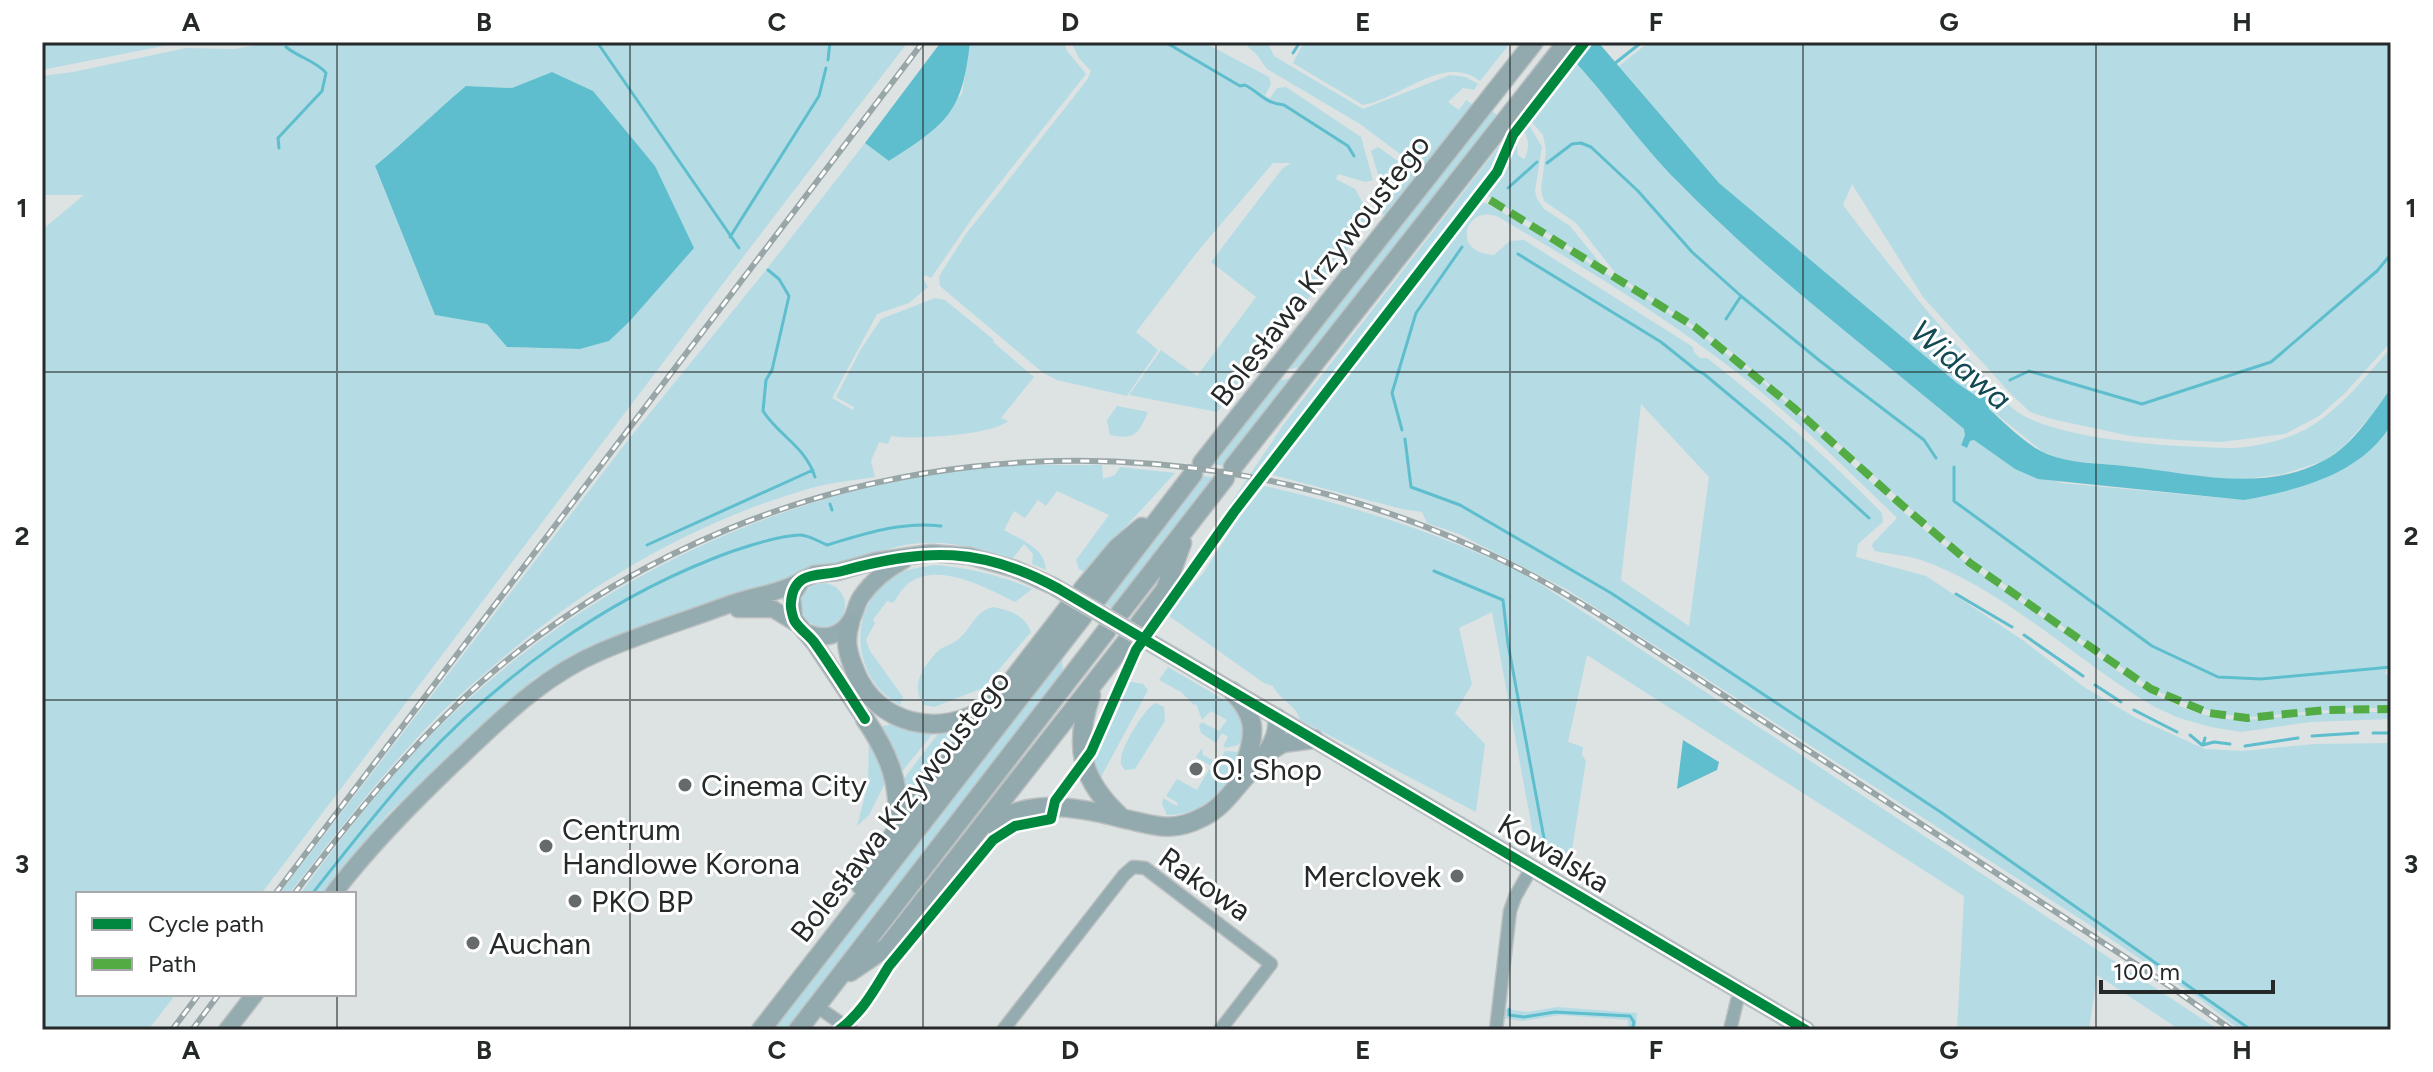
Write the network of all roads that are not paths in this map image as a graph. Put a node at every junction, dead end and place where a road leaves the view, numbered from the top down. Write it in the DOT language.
graph roads {
  1 [pos="1534,42"];
  2 [pos="1567,42"];
  3 [pos="1188,527"];
  4 [pos="917,555"];
  5 [pos="828,573"];
  6 [pos="802,580"];
  7 [pos="1089,594"];
  8 [pos="713,612"];
  9 [pos="1120,613"];
  10 [pos="852,616"];
  11 [pos="1139,624"];
  12 [pos="802,628"];
  13 [pos="1107,630"];
  14 [pos="1126,642"];
  15 [pos="1094,685"];
  16 [pos="1232,691"];
  17 [pos="995,701"];
  18 [pos="1277,718"];
  19 [pos="865,719"];
  20 [pos="1314,739"];
  21 [pos="1266,753"];
  22 [pos="1238,784"];
  23 [pos="1122,818"];
  24 [pos="897,829"];
  25 [pos="979,832"];
  26 [pos="1532,867"];
  27 [pos="335,892"];
  28 [pos="840,928"];
  29 [pos="835,982"];
  30 [pos="1742,992"];
  31 [pos="253,996"];
  32 [pos="816,1006"];
  33 [pos="227,1030"];
  34 [pos="761,1030"];
  35 [pos="798,1030"];
  36 [pos="851,1030"];
  37 [pos="1003,1030"];
  38 [pos="1220,1030"];
  39 [pos="1496,1030"];
  40 [pos="1730,1030"];
  41 [pos="1806,1030"];
  1 -- 7 [label="main road, Bolesława Krzywoustego"];
  2 -- 3 [label="main road, Bolesława Krzywoustego"];
  3 -- 9 [label="main road, Bolesława Krzywoustego"];
  3 -- 11 [label="main road"];
  4 -- 5 [label="street, Kowalska"];
  4 -- 10 [label="street"];
  4 -- 16 [label="street, Kowalska, bridge"];
  5 -- 6 [label="street"];
  5 -- 10 [label="street"];
  6 -- 8 [label="street"];
  6 -- 12 [label="street"];
  8 -- 12 [label="street"];
  8 -- 27 [label="street"];
  10 -- 12 [label="street"];
  10 -- 17 [label="main road"];
  12 -- 19 [label="street"];
  13 -- 29 [label="main road, Bolesława Krzywoustego"];
  14 -- 15 [label="main road"];
  15 -- 23 [label="main road"];
  15 -- 25 [label="main road"];
  16 -- 18 [label="street, Kowalska"];
  16 -- 22 [label="main road"];
  17 -- 24 [label="main road"];
  17 -- 28 [label="main road, Bolesława Krzywoustego"];
  18 -- 20 [label="street, Kowalska"];
  18 -- 21 [label="main road"];
  19 -- 24 [label="main road"];
  20 -- 21 [label="main road"];
  20 -- 26 [label="street, Kowalska"];
  21 -- 22 [label="main road"];
  22 -- 23 [label="main road"];
  23 -- 25 [label="main road"];
  24 -- 28 [label="main road"];
  25 -- 29 [label="main road"];
  26 -- 30 [label="street, Kowalska"];
  26 -- 39 [label="street"];
  28 -- 34 [label="main road, Bolesława Krzywoustego"];
  29 -- 32 [label="main road, Bolesława Krzywoustego"];
  30 -- 40 [label="street"];
  30 -- 41 [label="street, Kowalska"];
  31 -- 33 [label="street"];
  32 -- 35 [label="main road, Bolesława Krzywoustego"];
  32 -- 36 [label="street"];
  37 -- 38 [label="street, Rakowa"];
}
